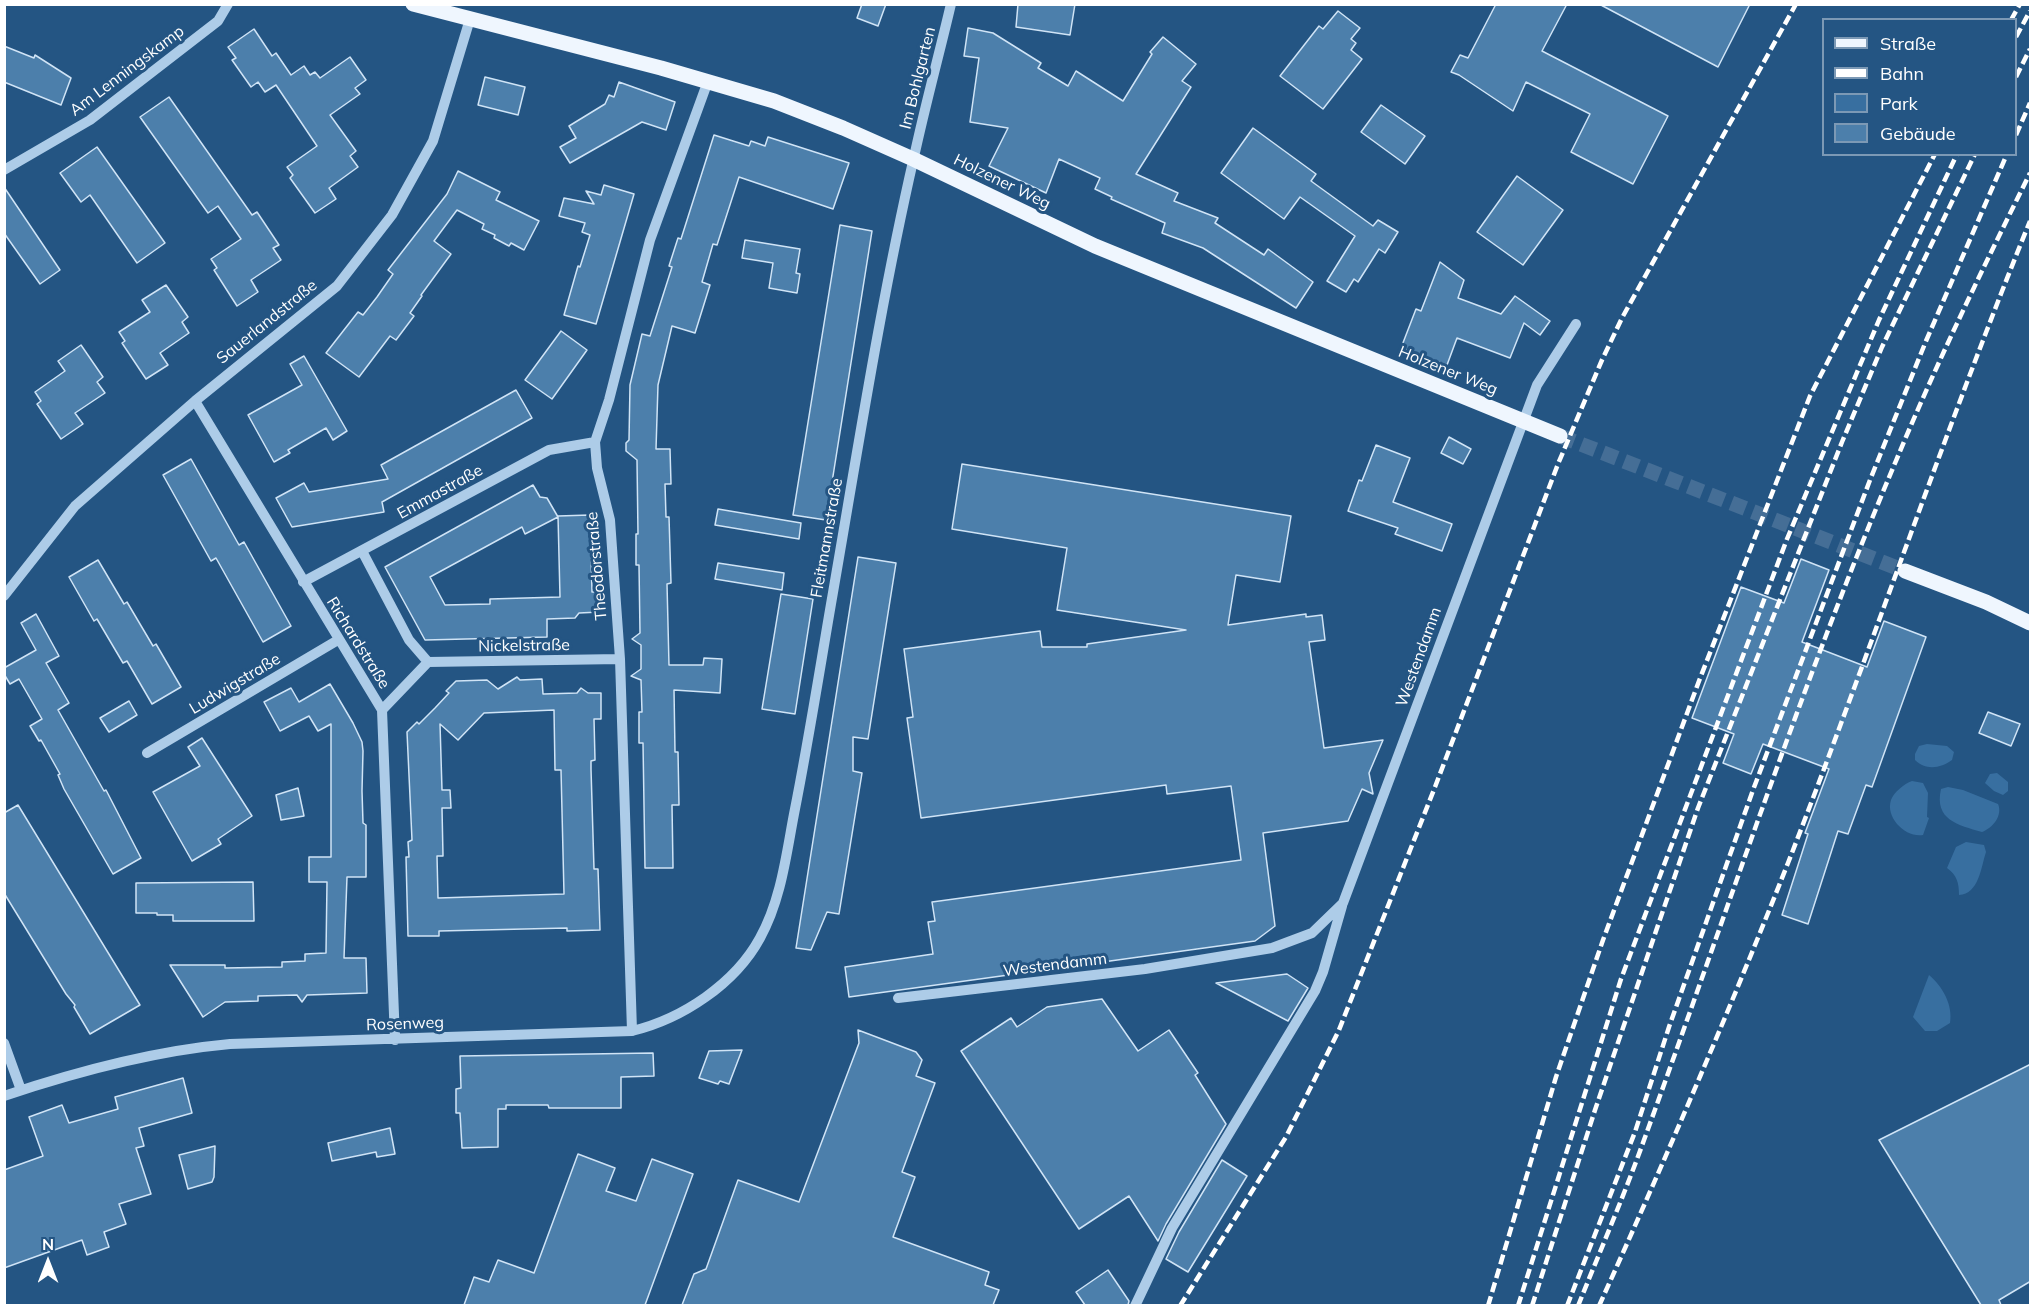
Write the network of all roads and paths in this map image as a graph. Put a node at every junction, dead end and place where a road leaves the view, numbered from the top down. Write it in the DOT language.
graph roads {
  1 [pos="228,4"];
  2 [pos="413,4"];
  3 [pos="951,4"];
  4 [pos="470,19"];
  5 [pos="708,81"];
  6 [pos="913,159"];
  7 [pos="4,170"];
  8 [pos="1576,324"];
  9 [pos="195,401"];
  10 [pos="1523,421"];
  11 [pos="1560,436"];
  12 [pos="595,442"];
  13 [pos="362,551"];
  14 [pos="1905,571"];
  15 [pos="303,582"];
  16 [pos="4,596"];
  17 [pos="2031,623"];
  18 [pos="338,640"];
  19 [pos="620,659"];
  20 [pos="428,662"];
  21 [pos="382,710"];
  22 [pos="147,753"];
  23 [pos="1343,903"];
  24 [pos="768,921"];
  25 [pos="898,998"];
  26 [pos="632,1031"];
  27 [pos="395,1040"];
  28 [pos="4,1043"];
  29 [pos="21,1090"];
  30 [pos="4,1096"];
  31 [pos="1135,1305"];
  1 -- 7 [label="street, Am Lenningskamp"];
  2 -- 4 [label="main road, Holzener Weg"];
  3 -- 6 [label="street, Im Bohlgarten"];
  4 -- 5 [label="main road, Holzener Weg"];
  4 -- 9 [label="street, Sauerlandstraße"];
  5 -- 6 [label="main road, Holzener Weg"];
  5 -- 12 [label="street, Theodorstraße"];
  6 -- 10 [label="main road, Holzener Weg"];
  6 -- 24 [label="street, Fleitmannstraße"];
  8 -- 10 [label="street, Westendamm"];
  9 -- 15 [label="street, Richardstraße"];
  9 -- 16 [label="street, Sauerlandstraße"];
  10 -- 11 [label="main road, Holzener Weg"];
  10 -- 23 [label="street, Westendamm"];
  12 -- 13 [label="street, Emmastraße"];
  12 -- 19 [label="street, Theodorstraße"];
  13 -- 15 [label="street, Emmastraße"];
  13 -- 20 [label="street"];
  14 -- 17 [label="main road"];
  15 -- 18 [label="street, Richardstraße"];
  18 -- 21 [label="street, Richardstraße"];
  18 -- 22 [label="street, Ludwigstraße"];
  19 -- 20 [label="street, Nickelstraße"];
  19 -- 26 [label="street, Theodorstraße"];
  20 -- 21 [label="street"];
  21 -- 27 [label="street, Richardstraße"];
  23 -- 25 [label="street, Westendamm"];
  23 -- 31 [label="street, Westendamm"];
  24 -- 26 [label="street, Rosenweg"];
  26 -- 27 [label="street, Rosenweg"];
  27 -- 29 [label="street, Rosenweg"];
  28 -- 29 [label="street"];
  29 -- 30 [label="street, Rosenweg"];
}
